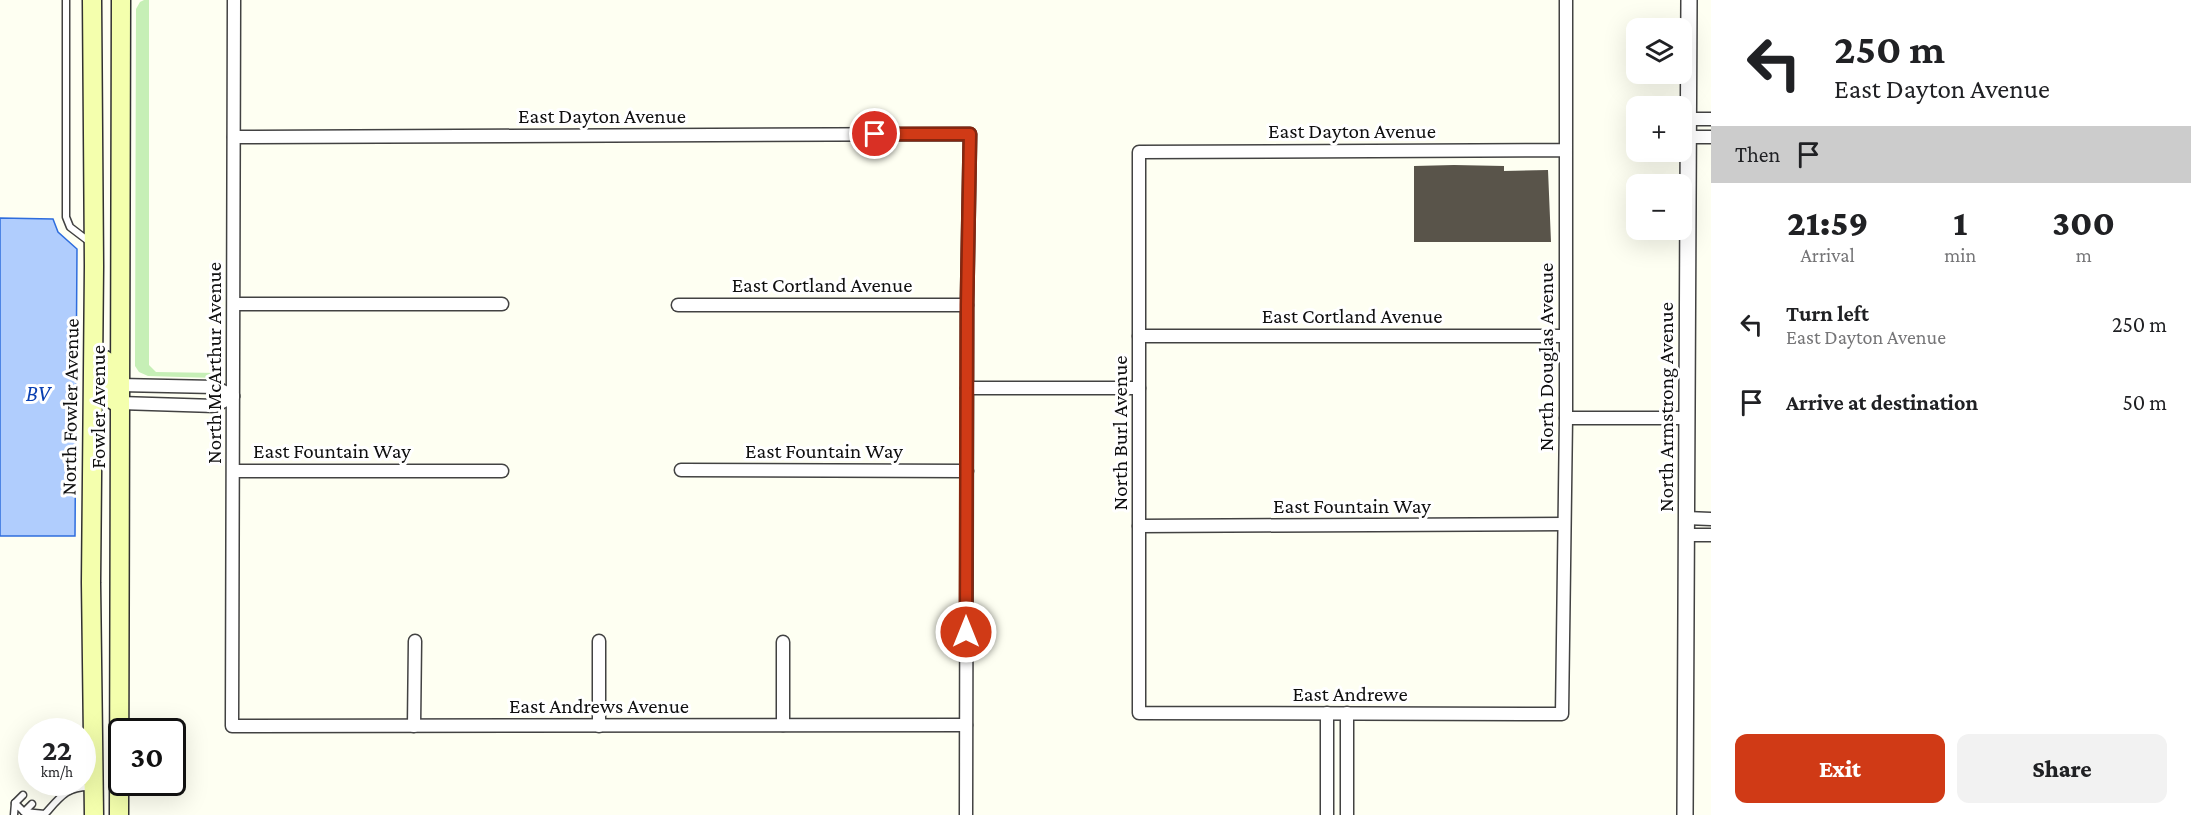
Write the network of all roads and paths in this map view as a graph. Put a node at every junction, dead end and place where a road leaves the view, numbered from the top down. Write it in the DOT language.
graph roads {
  1 [pos="66,0"];
  2 [pos="92,0"];
  3 [pos="121,0"];
  4 [pos="234,0"];
  5 [pos="1566,0"];
  6 [pos="1689,0"];
  7 [pos="1689,96"];
  8 [pos="1692,119"];
  9 [pos="1711,119"];
  10 [pos="234,137"];
  11 [pos="1692,137"];
  12 [pos="1711,137"];
  13 [pos="1566,150"];
  14 [pos="1139,152"];
  15 [pos="1689,162"];
  16 [pos="94,245"];
  17 [pos="94,266"];
  18 [pos="234,304"];
  19 [pos="502,304"];
  20 [pos="678,305"];
  21 [pos="967,305"];
  22 [pos="1139,336"];
  23 [pos="1565,336"];
  24 [pos="120,384"];
  25 [pos="967,388"];
  26 [pos="1140,388"];
  27 [pos="233,396"];
  28 [pos="120,403"];
  29 [pos="1566,418"];
  30 [pos="1686,418"];
  31 [pos="681,470"];
  32 [pos="234,471"];
  33 [pos="502,471"];
  34 [pos="967,471"];
  35 [pos="1686,518"];
  36 [pos="1711,519"];
  37 [pos="1564,524"];
  38 [pos="1139,526"];
  39 [pos="1686,535"];
  40 [pos="1711,535"];
  41 [pos="599,640"];
  42 [pos="415,641"];
  43 [pos="783,642"];
  44 [pos="1139,713"];
  45 [pos="1327,713"];
  46 [pos="1347,713"];
  47 [pos="1562,714"];
  48 [pos="88,718"];
  49 [pos="783,725"];
  50 [pos="966,725"];
  51 [pos="232,726"];
  52 [pos="414,726"];
  53 [pos="599,726"];
  54 [pos="22,796"];
  55 [pos="61,796"];
  56 [pos="93,796"];
  57 [pos="15,802"];
  58 [pos="32,804"];
  59 [pos="24,812"];
  60 [pos="14,815"];
  61 [pos="94,815"];
  62 [pos="119,815"];
  63 [pos="966,815"];
  64 [pos="1327,815"];
  65 [pos="1347,815"];
  66 [pos="1685,815"];
  1 -- 16 [label="lane"];
  2 -- 16 [label="main road, North Fowler Avenue"];
  3 -- 24 [label="main road, Fowler Avenue"];
  4 -- 10 [label="street, North McArthur Avenue"];
  5 -- 13 [label="street, North Douglas Avenue"];
  6 -- 7 [label="street, North Armstrong Avenue"];
  8 -- 9 [label="street"];
  10 -- 18 [label="street, North McArthur Avenue"];
  10 -- 21 [label="street, East Dayton Avenue"];
  11 -- 12 [label="street"];
  13 -- 14 [label="street, East Dayton Avenue"];
  13 -- 23 [label="street, North Douglas Avenue"];
  14 -- 22 [label="street, North Burl Avenue"];
  15 -- 30 [label="street, North Armstrong Avenue"];
  16 -- 17 [label="main road, North Fowler Avenue"];
  17 -- 28 [label="main road"];
  17 -- 48 [label="main road, North Fowler Avenue"];
  18 -- 19 [label="street"];
  18 -- 27 [label="street, North McArthur Avenue"];
  20 -- 21 [label="street, East Cortland Avenue"];
  21 -- 25 [label="street"];
  22 -- 23 [label="street, East Cortland Avenue"];
  22 -- 26 [label="street, North Burl Avenue"];
  23 -- 29 [label="street, North Douglas Avenue"];
  24 -- 27 [label="street"];
  24 -- 28 [label="main road, Fowler Avenue"];
  25 -- 26 [label="street"];
  25 -- 34 [label="street"];
  26 -- 38 [label="street, North Burl Avenue"];
  27 -- 28 [label="street"];
  27 -- 32 [label="street, North McArthur Avenue"];
  28 -- 62 [label="main road, Fowler Avenue"];
  29 -- 30 [label="street"];
  29 -- 37 [label="street, North Douglas Avenue"];
  30 -- 35 [label="street, North Armstrong Avenue"];
  31 -- 34 [label="street, East Fountain Way"];
  32 -- 33 [label="street, East Fountain Way"];
  32 -- 51 [label="street, North McArthur Avenue"];
  34 -- 50 [label="street"];
  35 -- 36 [label="street"];
  35 -- 39 [label="street, North Armstrong Avenue"];
  37 -- 38 [label="street, East Fountain Way"];
  37 -- 47 [label="street, North Douglas Avenue"];
  38 -- 44 [label="street, North Burl Avenue"];
  39 -- 40 [label="street"];
  39 -- 66 [label="street, North Armstrong Avenue"];
  41 -- 53 [label="street"];
  42 -- 52 [label="street"];
  43 -- 49 [label="street"];
  44 -- 45 [label="street, East Andrewe"];
  45 -- 46 [label="street, East Andrewe"];
  45 -- 64 [label="street"];
  46 -- 47 [label="street, East Andrewe"];
  46 -- 65 [label="street"];
  49 -- 50 [label="street, East Andrews Avenue"];
  49 -- 53 [label="street, East Andrews Avenue"];
  50 -- 63 [label="street"];
  51 -- 52 [label="street, East Andrews Avenue"];
  52 -- 53 [label="street, East Andrews Avenue"];
  54 -- 57 [label="lane"];
  55 -- 59 [label="lane"];
  56 -- 61 [label="main road, North Fowler Avenue"];
  57 -- 59 [label="lane"];
  57 -- 60 [label="lane"];
  58 -- 59 [label="lane"];
}
